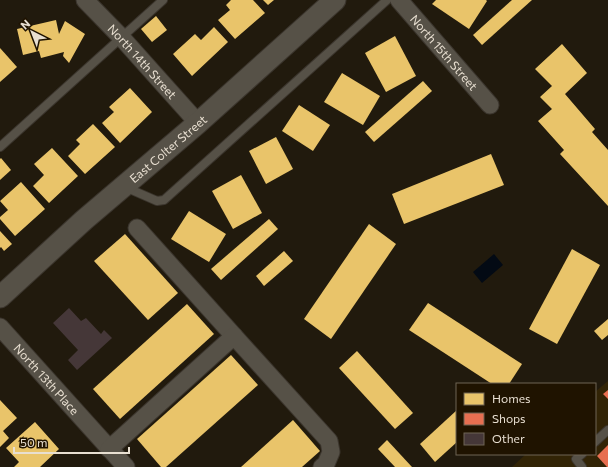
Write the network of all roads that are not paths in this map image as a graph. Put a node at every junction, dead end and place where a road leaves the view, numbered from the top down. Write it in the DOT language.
graph roads {
  1 [pos="85,0"];
  2 [pos="164,0"];
  3 [pos="335,0"];
  4 [pos="387,0"];
  5 [pos="399,0"];
  6 [pos="122,38"];
  7 [pos="490,105"];
  8 [pos="198,123"];
  9 [pos="0,147"];
  10 [pos="124,186"];
  11 [pos="137,228"];
  12 [pos="0,297"];
  13 [pos="0,327"];
  14 [pos="234,336"];
  15 [pos="608,430"];
  16 [pos="596,441"];
  17 [pos="109,449"];
  18 [pos="581,455"];
  19 [pos="126,467"];
  20 [pos="322,467"];
  21 [pos="582,467"];
  1 -- 6 [label="street, North 14th Street"];
  2 -- 6 [label="lane"];
  3 -- 8 [label="street, East Colter Street"];
  4 -- 10 [label="lane"];
  5 -- 7 [label="street, North 15th Street"];
  6 -- 8 [label="street, North 14th Street"];
  6 -- 9 [label="lane"];
  8 -- 10 [label="street, East Colter Street"];
  10 -- 12 [label="street, East Colter Street"];
  11 -- 14 [label="street"];
  13 -- 17 [label="street, North 13th Place"];
  14 -- 17 [label="street"];
  14 -- 20 [label="street"];
  15 -- 16 [label="lane"];
  17 -- 19 [label="street, North 13th Place"];
  18 -- 21 [label="lane"];
}
